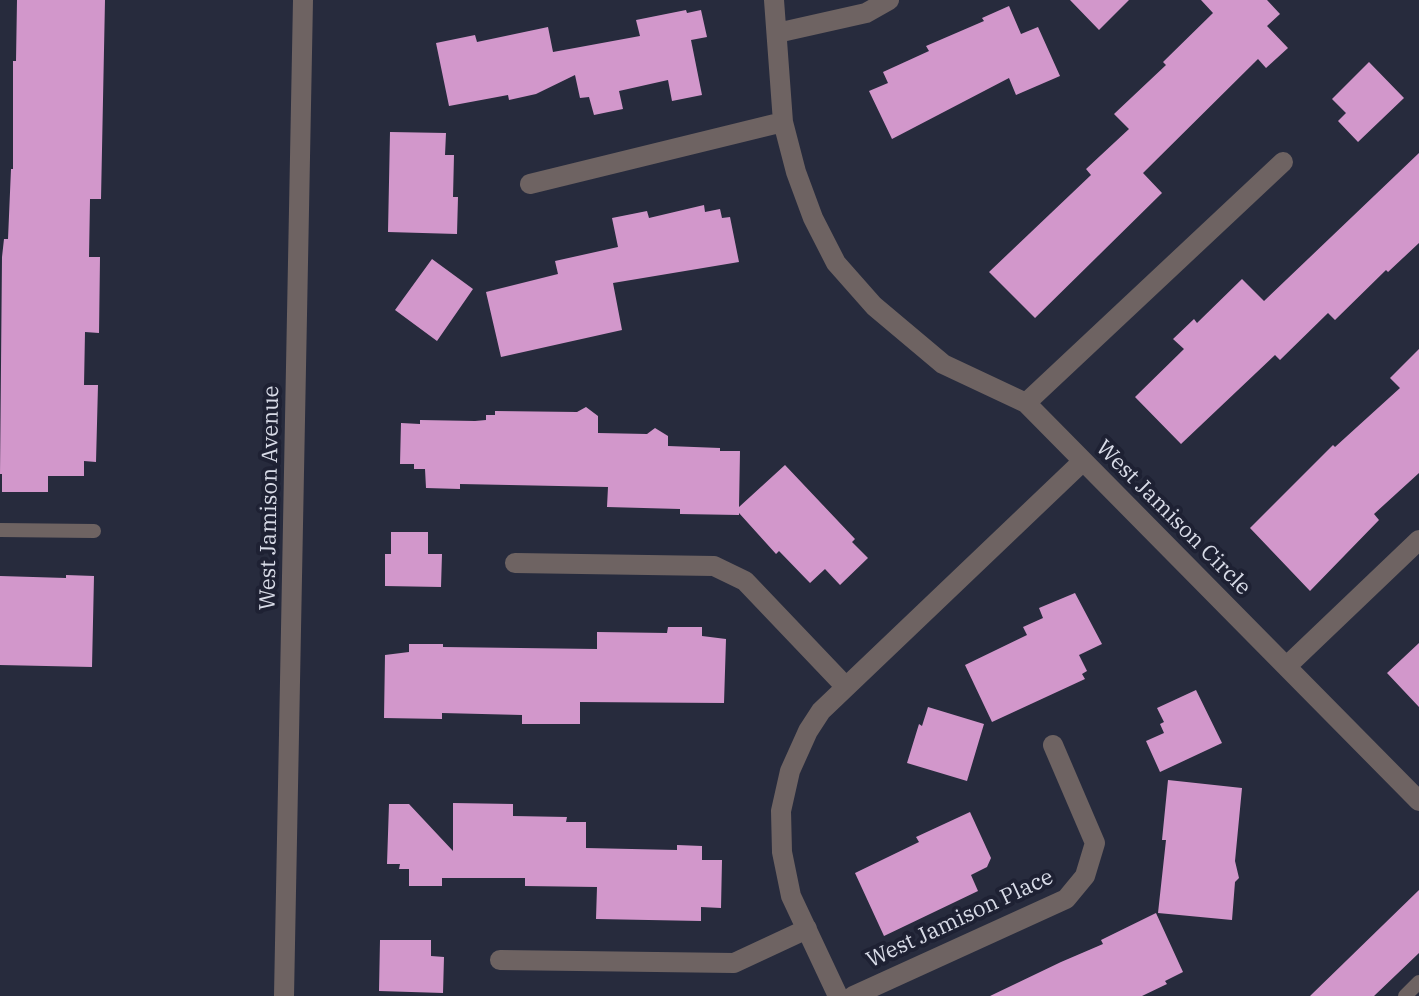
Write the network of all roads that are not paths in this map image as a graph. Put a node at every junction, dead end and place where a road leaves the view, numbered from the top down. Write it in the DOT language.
graph roads {
  1 [pos="303,0"];
  2 [pos="774,0"];
  3 [pos="889,0"];
  4 [pos="777,33"];
  5 [pos="783,122"];
  6 [pos="1283,162"];
  7 [pos="530,184"];
  8 [pos="1026,403"];
  9 [pos="1082,462"];
  10 [pos="0,530"];
  11 [pos="94,531"];
  12 [pos="1419,540"];
  13 [pos="515,563"];
  14 [pos="1287,666"];
  15 [pos="846,687"];
  16 [pos="1053,745"];
  17 [pos="1419,801"];
  18 [pos="807,929"];
  19 [pos="500,960"];
  20 [pos="1419,982"];
  21 [pos="284,996"];
  22 [pos="838,996"];
  23 [pos="853,996"];
  24 [pos="1405,996"];
  1 -- 21 [label="street, West Jamison Avenue"];
  2 -- 4 [label="street, West Jamison Circle"];
  3 -- 4 [label="street"];
  4 -- 5 [label="street, West Jamison Circle"];
  5 -- 7 [label="street"];
  5 -- 8 [label="street, West Jamison Circle"];
  6 -- 8 [label="street"];
  8 -- 9 [label="street, West Jamison Circle"];
  9 -- 14 [label="street, West Jamison Circle"];
  9 -- 15 [label="street"];
  10 -- 11 [label="lane"];
  12 -- 14 [label="street"];
  13 -- 15 [label="street"];
  14 -- 17 [label="street, West Jamison Circle"];
  15 -- 18 [label="street"];
  16 -- 23 [label="street, West Jamison Place"];
  18 -- 19 [label="street"];
  18 -- 22 [label="street"];
  20 -- 24 [label="lane"];
}
